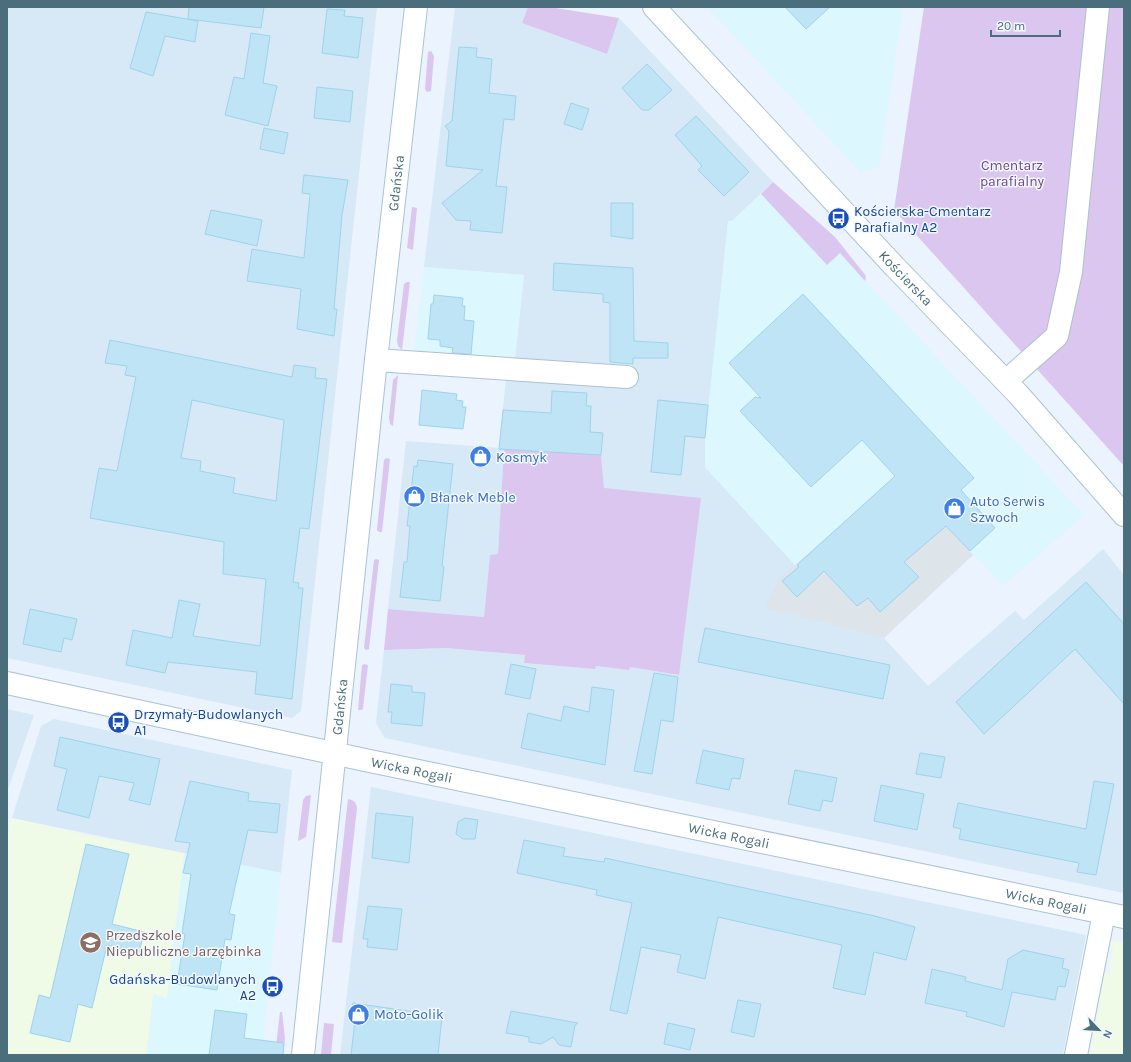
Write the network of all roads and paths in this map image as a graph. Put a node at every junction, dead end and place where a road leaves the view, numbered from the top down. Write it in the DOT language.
graph roads {
  1 [pos="416,7"];
  2 [pos="654,7"];
  3 [pos="1098,7"];
  4 [pos="376,360"];
  5 [pos="628,377"];
  6 [pos="1006,382"];
  7 [pos="1124,515"];
  8 [pos="7,683"];
  9 [pos="335,753"];
  10 [pos="1114,915"];
  11 [pos="303,1055"];
  12 [pos="1076,1055"];
  1 -- 4 [label="street, Gdańska"];
  2 -- 6 [label="street, Kościerska"];
  3 -- 6 [label="street"];
  4 -- 5 [label="street"];
  4 -- 9 [label="street, Gdańska"];
  6 -- 7 [label="street, Kościerska"];
  8 -- 9 [label="street, Wicka Rogali"];
  9 -- 10 [label="street, Wicka Rogali"];
  9 -- 11 [label="street, Gdańska"];
  10 -- 12 [label="street"];
}
